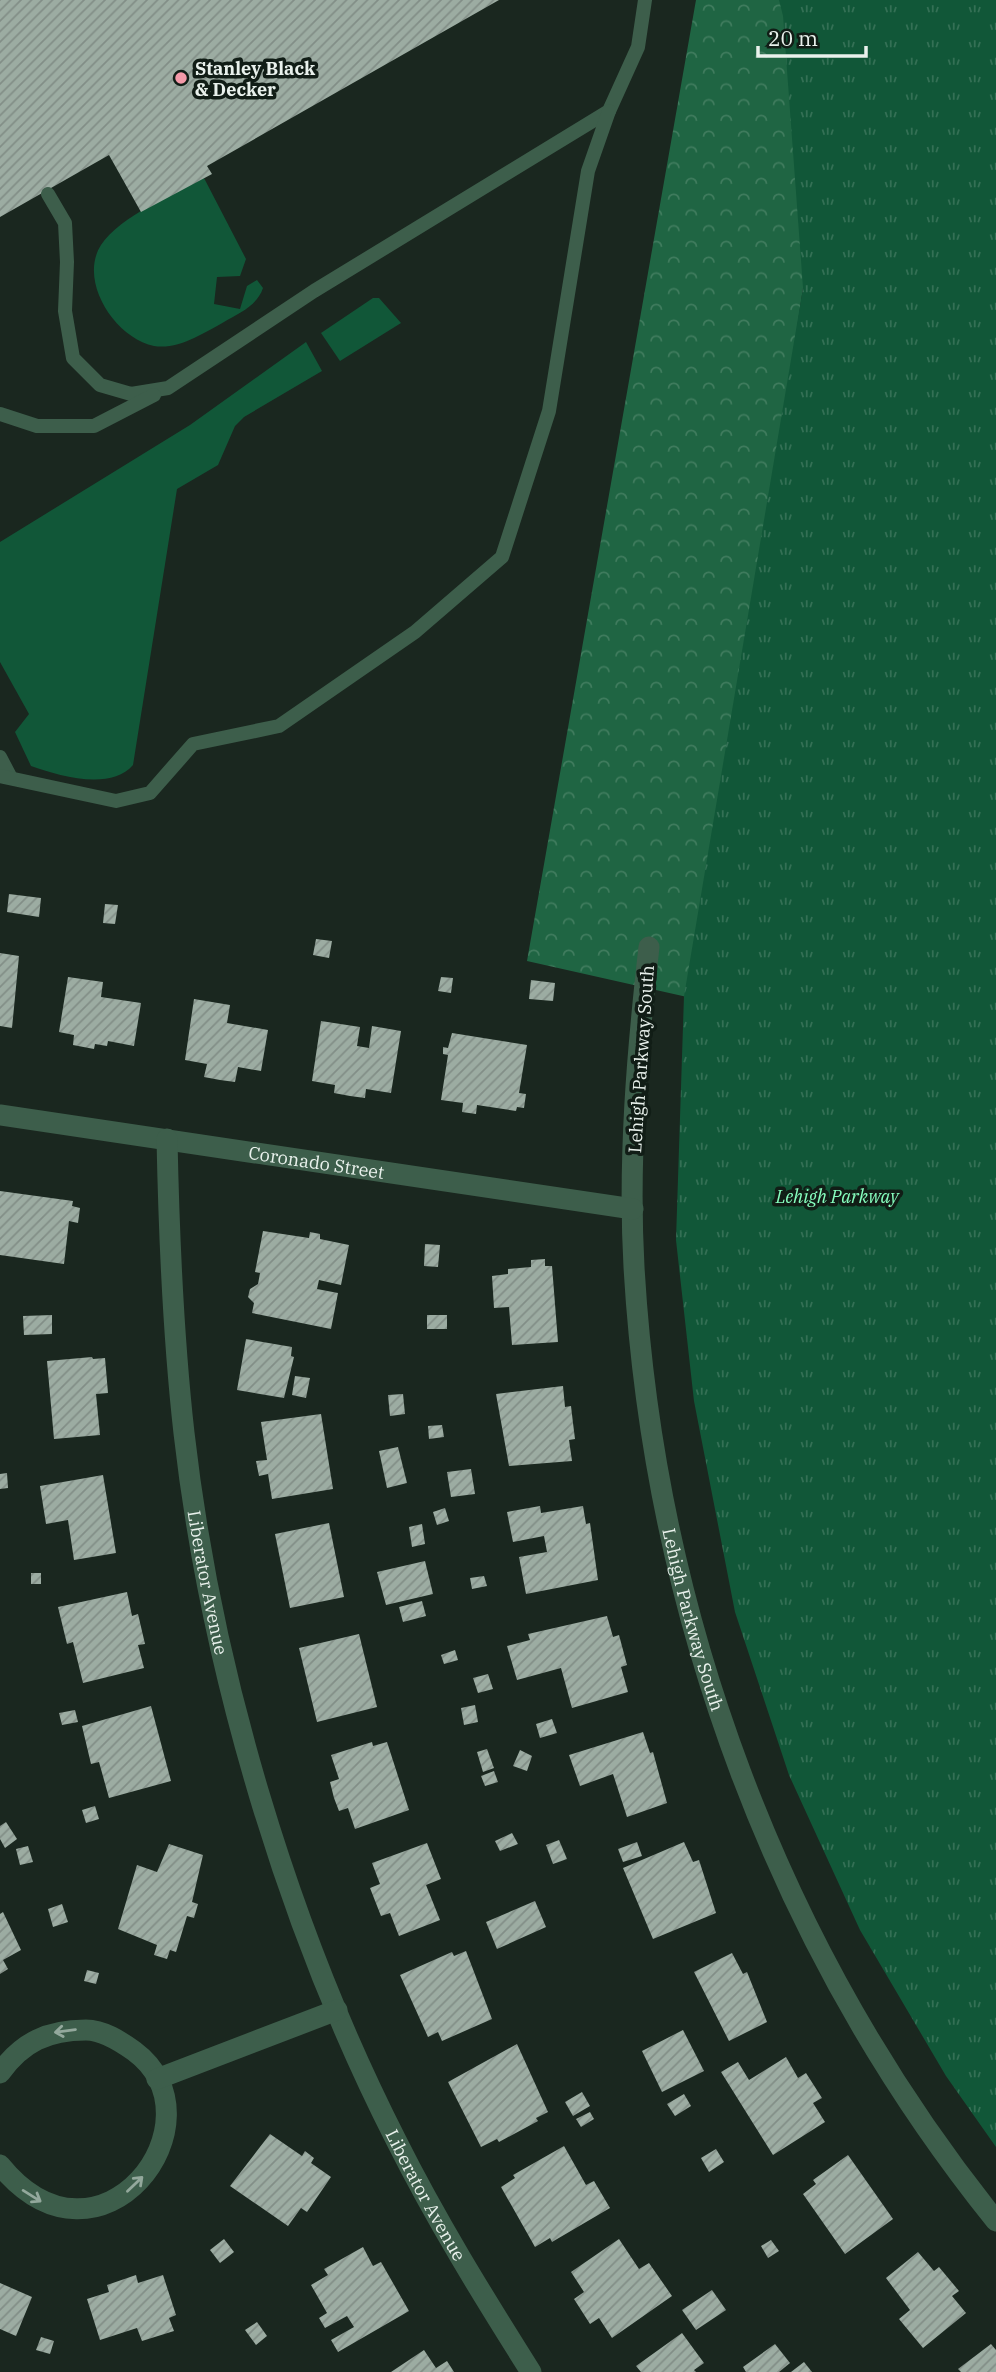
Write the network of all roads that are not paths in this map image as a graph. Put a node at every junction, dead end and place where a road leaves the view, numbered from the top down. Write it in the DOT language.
graph roads {
  1 [pos="645,0"];
  2 [pos="609,111"];
  3 [pos="48,194"];
  4 [pos="168,388"];
  5 [pos="0,414"];
  6 [pos="0,758"];
  7 [pos="6,777"];
  8 [pos="649,947"];
  9 [pos="0,1115"];
  10 [pos="167,1139"];
  11 [pos="633,1209"];
  12 [pos="337,2010"];
  13 [pos="0,2073"];
  14 [pos="157,2079"];
  15 [pos="0,2165"];
  16 [pos="996,2221"];
  17 [pos="531,2372"];
  1 -- 2 [label="lane"];
  2 -- 4 [label="lane"];
  2 -- 7 [label="lane"];
  3 -- 4 [label="lane"];
  4 -- 5 [label="lane"];
  6 -- 7 [label="lane"];
  8 -- 11 [label="street, Lehigh Parkway South"];
  9 -- 10 [label="street, Coronado Street"];
  10 -- 11 [label="street, Coronado Street"];
  10 -- 12 [label="street, Liberator Avenue"];
  11 -- 16 [label="street, Lehigh Parkway South"];
  12 -- 14 [label="street"];
  12 -- 17 [label="street, Liberator Avenue"];
  14 -- 13 [label="street, one-way"];
  15 -- 14 [label="street, one-way"];
}
